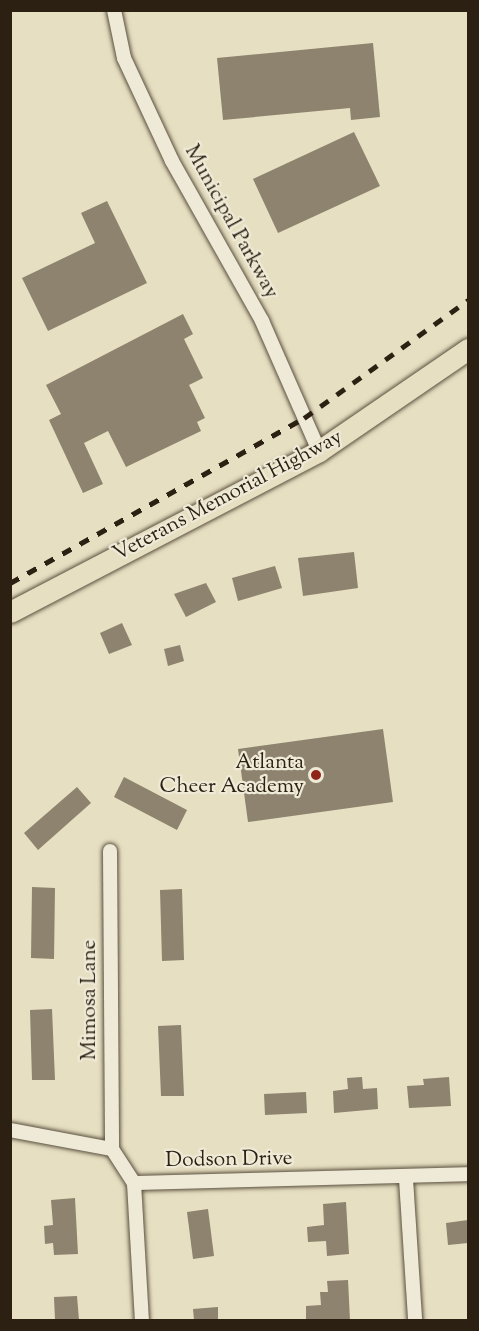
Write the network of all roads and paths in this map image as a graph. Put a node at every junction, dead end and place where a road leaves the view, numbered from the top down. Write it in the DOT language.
graph roads {
  1 [pos="114,10"];
  2 [pos="468,349"];
  3 [pos="319,451"];
  4 [pos="10,612"];
  5 [pos="110,851"];
  6 [pos="10,1130"];
  7 [pos="112,1149"];
  8 [pos="468,1174"];
  9 [pos="406,1179"];
  10 [pos="134,1183"];
  11 [pos="142,1320"];
  12 [pos="415,1320"];
  1 -- 3 [label="street, Municipal Parkway"];
  2 -- 3 [label="main road, Veterans Memorial Highway"];
  3 -- 4 [label="main road, Veterans Memorial Highway"];
  5 -- 7 [label="street, Mimosa Lane"];
  6 -- 7 [label="street"];
  7 -- 10 [label="street"];
  8 -- 9 [label="street, Dodson Drive"];
  9 -- 10 [label="street, Dodson Drive"];
  9 -- 12 [label="street"];
  10 -- 11 [label="street"];
}
